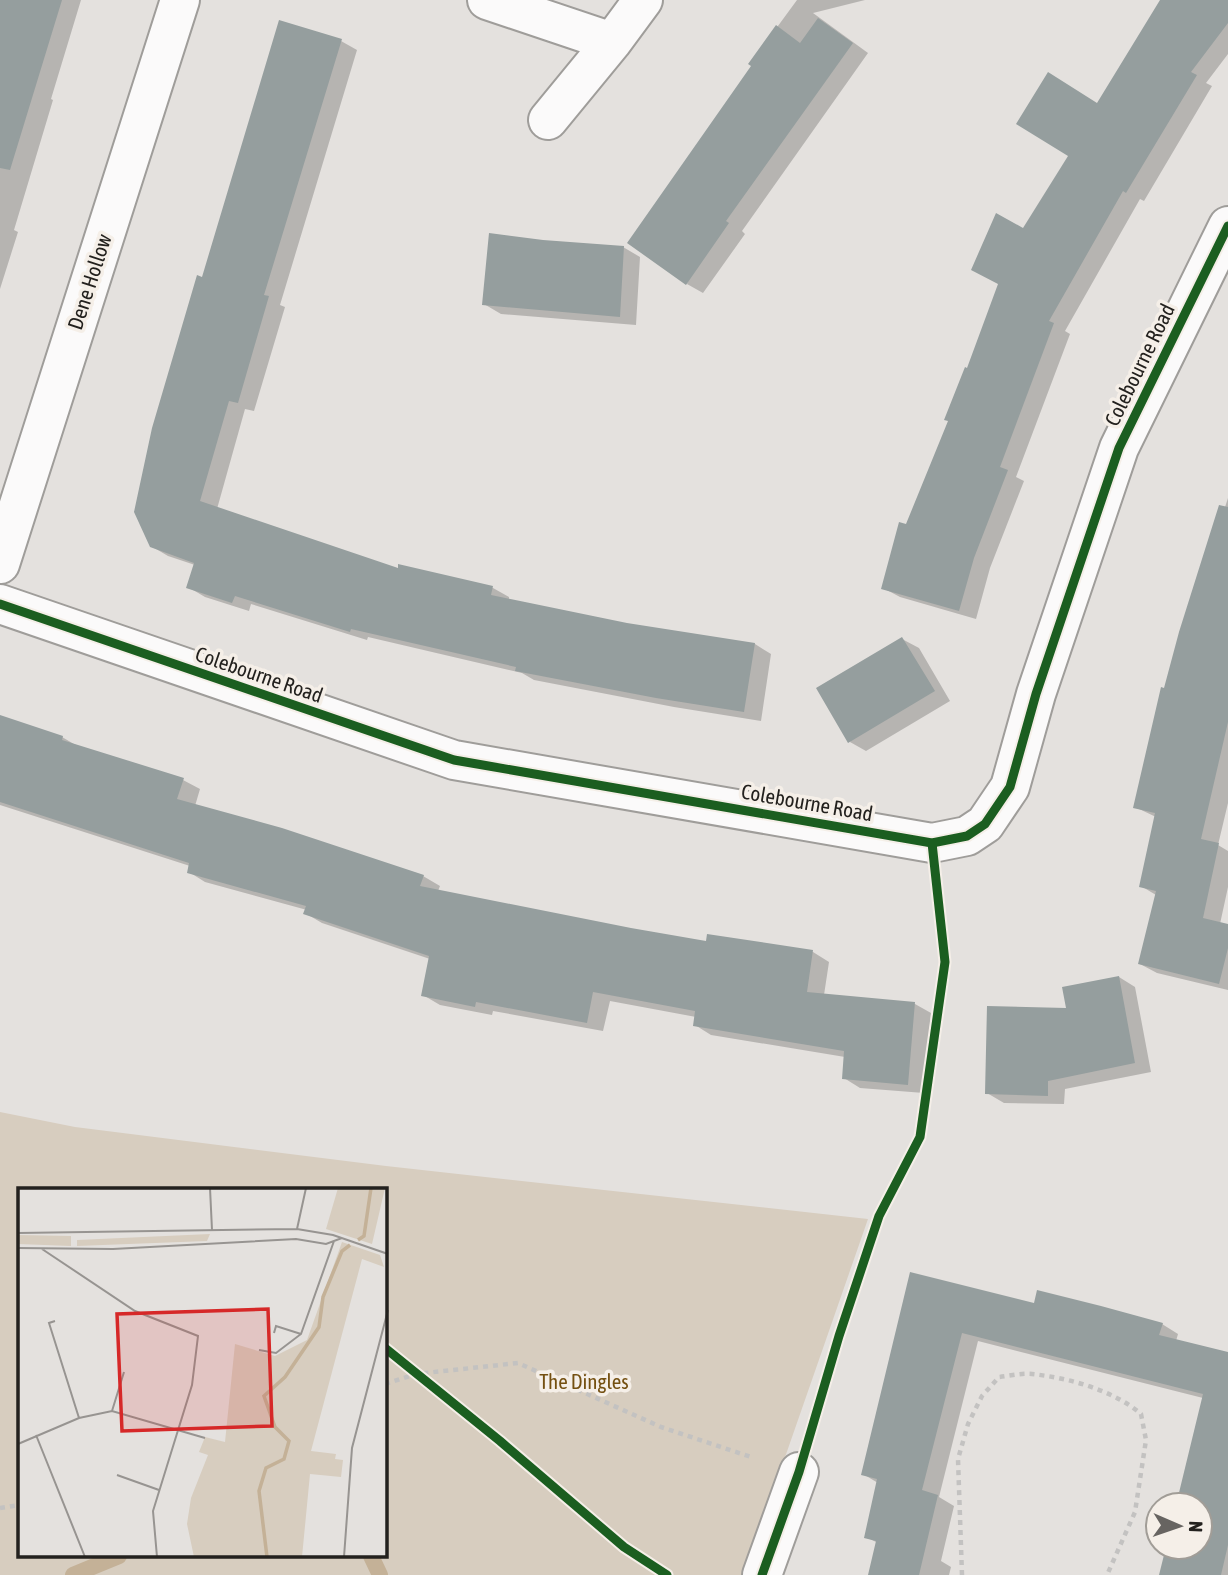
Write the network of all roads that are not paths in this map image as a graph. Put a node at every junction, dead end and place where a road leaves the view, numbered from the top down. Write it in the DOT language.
graph roads {
  1 [pos="180,0"];
  2 [pos="487,0"];
  3 [pos="643,0"];
  4 [pos="612,42"];
  5 [pos="548,120"];
  6 [pos="1228,226"];
  7 [pos="0,564"];
  8 [pos="0,604"];
  9 [pos="799,1472"];
  10 [pos="762,1575"];
  1 -- 7 [label="street, Dene Hollow"];
  2 -- 4 [label="street"];
  3 -- 4 [label="street"];
  4 -- 5 [label="street"];
  6 -- 8 [label="street, Colebourne Road"];
  9 -- 10 [label="street"];
}
